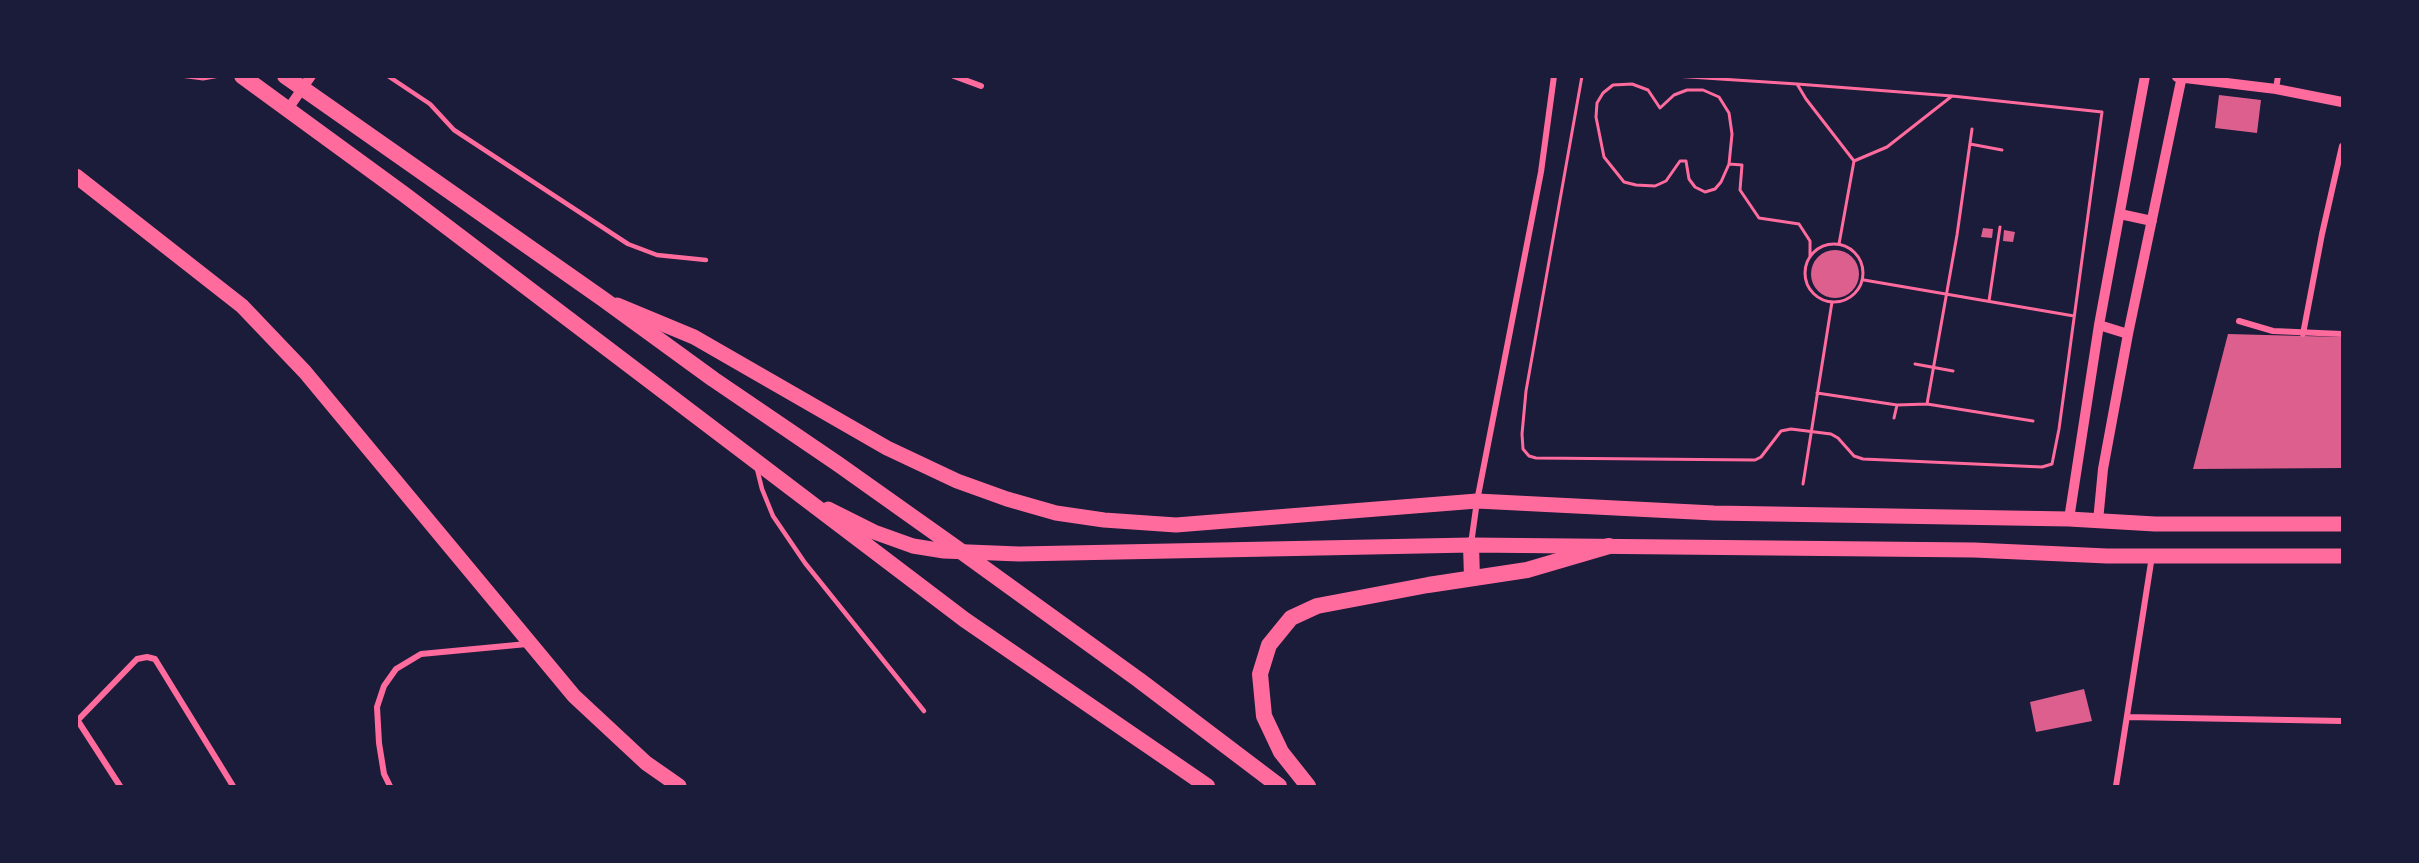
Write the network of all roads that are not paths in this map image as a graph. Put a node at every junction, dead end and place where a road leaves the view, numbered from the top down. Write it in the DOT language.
graph roads {
  1 [pos="242,76"];
  2 [pos="285,76"];
  3 [pos="388,76"];
  4 [pos="954,76"];
  5 [pos="1554,76"];
  6 [pos="2145,76"];
  7 [pos="2175,76"];
  8 [pos="2278,76"];
  9 [pos="2182,77"];
  10 [pos="307,83"];
  11 [pos="981,86"];
  12 [pos="2276,89"];
  13 [pos="2343,102"];
  14 [pos="288,109"];
  15 [pos="2343,146"];
  16 [pos="76,176"];
  17 [pos="2120,214"];
  18 [pos="2152,221"];
  19 [pos="706,260"];
  20 [pos="603,299"];
  21 [pos="2239,321"];
  22 [pos="2099,325"];
  23 [pos="2128,334"];
  24 [pos="2303,334"];
  25 [pos="2343,334"];
  26 [pos="754,458"];
  27 [pos="768,469"];
  28 [pos="1477,501"];
  29 [pos="2069,519"];
  30 [pos="2098,521"];
  31 [pos="2343,524"];
  32 [pos="1471,544"];
  33 [pos="1609,546"];
  34 [pos="2152,555"];
  35 [pos="2343,556"];
  36 [pos="1472,578"];
  37 [pos="530,644"];
  38 [pos="924,711"];
  39 [pos="2127,717"];
  40 [pos="2343,721"];
  41 [pos="77,722"];
  42 [pos="120,786"];
  43 [pos="233,786"];
  44 [pos="390,786"];
  45 [pos="679,786"];
  46 [pos="1207,786"];
  47 [pos="1279,786"];
  48 [pos="1308,786"];
  49 [pos="2116,786"];
  1 -- 14 [label="highway"];
  2 -- 10 [label="highway"];
  3 -- 19 [label="lane"];
  4 -- 11 [label="street"];
  5 -- 28 [label="street"];
  6 -- 17 [label="street"];
  7 -- 9 [label="street"];
  8 -- 12 [label="street"];
  9 -- 12 [label="street"];
  9 -- 18 [label="street"];
  10 -- 14 [label="street"];
  10 -- 20 [label="highway"];
  12 -- 13 [label="street"];
  14 -- 26 [label="highway"];
  15 -- 24 [label="street"];
  16 -- 37 [label="main road"];
  17 -- 18 [label="street"];
  17 -- 22 [label="street"];
  18 -- 23 [label="street"];
  20 -- 28 [label="main road"];
  20 -- 47 [label="highway"];
  21 -- 24 [label="street"];
  22 -- 23 [label="street"];
  22 -- 29 [label="street"];
  23 -- 30 [label="street"];
  24 -- 25 [label="street"];
  26 -- 27 [label="highway"];
  26 -- 38 [label="lane"];
  27 -- 32 [label="main road"];
  27 -- 46 [label="highway"];
  28 -- 29 [label="main road"];
  28 -- 32 [label="street"];
  29 -- 30 [label="main road"];
  30 -- 31 [label="main road"];
  32 -- 33 [label="main road"];
  32 -- 36 [label="highway"];
  33 -- 34 [label="main road"];
  33 -- 36 [label="highway"];
  34 -- 35 [label="main road"];
  34 -- 39 [label="street"];
  36 -- 48 [label="highway"];
  37 -- 44 [label="street"];
  37 -- 45 [label="main road"];
  39 -- 40 [label="street"];
  39 -- 49 [label="street"];
  41 -- 42 [label="street"];
  41 -- 43 [label="street"];
}
